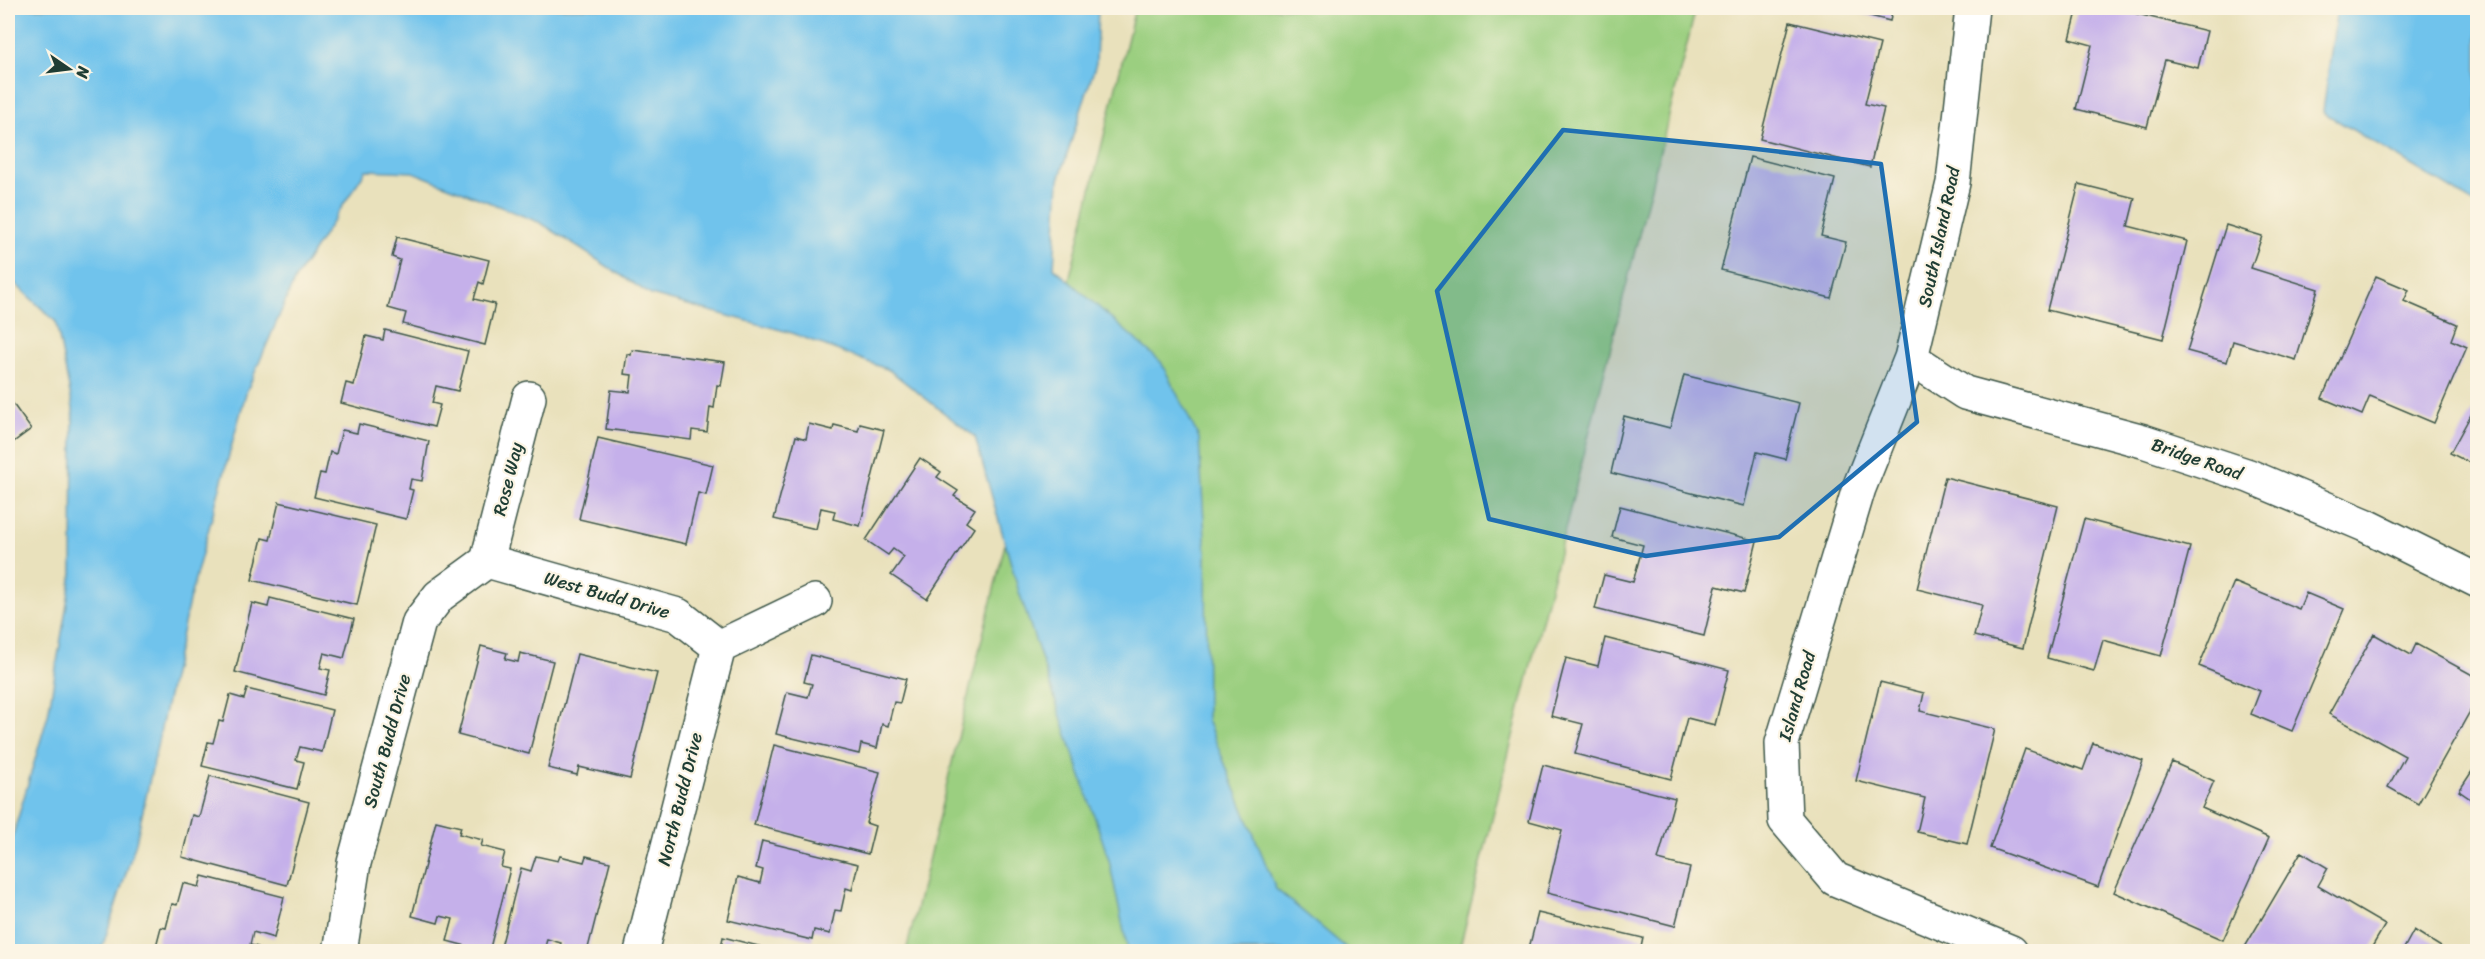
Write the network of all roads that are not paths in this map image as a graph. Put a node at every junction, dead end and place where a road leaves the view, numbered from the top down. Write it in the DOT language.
graph roads {
  1 [pos="1972,8"];
  2 [pos="1911,358"];
  3 [pos="529,398"];
  4 [pos="487,561"];
  5 [pos="2478,581"];
  6 [pos="815,600"];
  7 [pos="719,647"];
  8 [pos="340,951"];
  9 [pos="641,951"];
  10 [pos="2011,951"];
  1 -- 2 [label="street, South Island Road"];
  2 -- 5 [label="street, Bridge Road"];
  2 -- 10 [label="street, Island Road"];
  3 -- 4 [label="street, Rose Way"];
  4 -- 7 [label="street, West Budd Drive"];
  4 -- 8 [label="street, South Budd Drive"];
  6 -- 7 [label="street"];
  7 -- 9 [label="street, North Budd Drive"];
}
